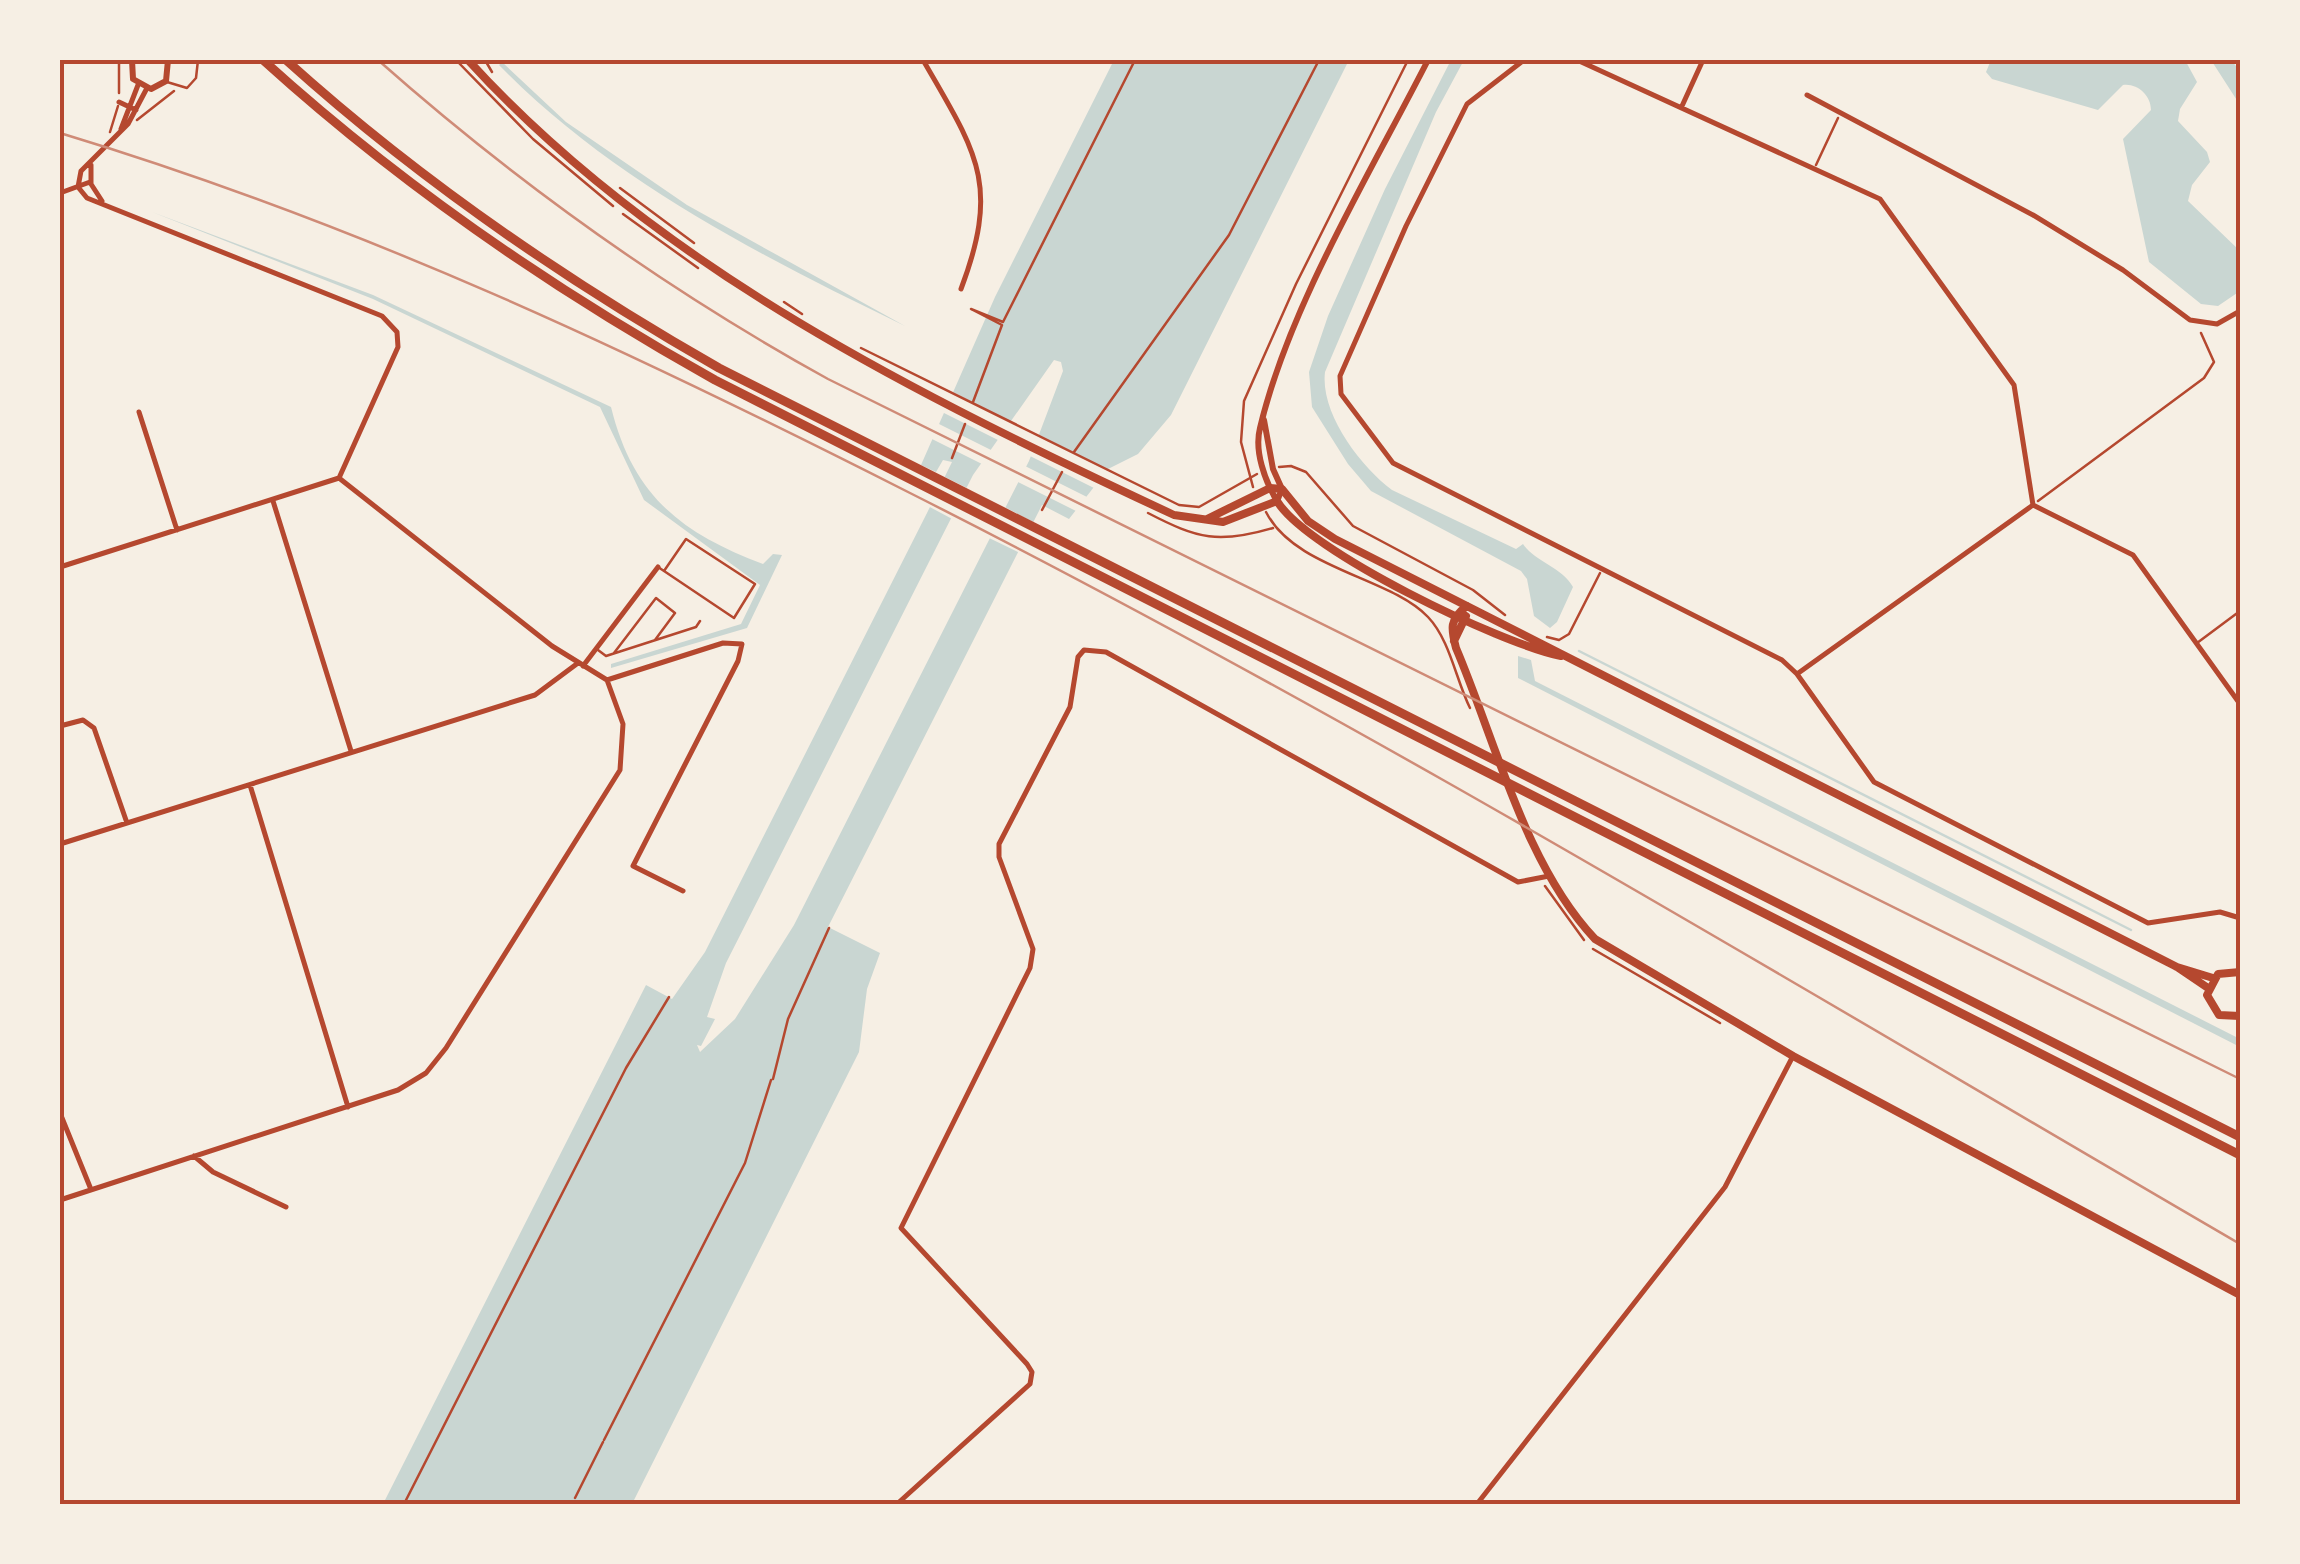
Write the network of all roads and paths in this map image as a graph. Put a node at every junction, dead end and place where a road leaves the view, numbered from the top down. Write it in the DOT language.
graph roads {
  1 [pos="118,60"];
  2 [pos="132,60"];
  3 [pos="198,60"];
  4 [pos="263,60"];
  5 [pos="286,60"];
  6 [pos="468,60"];
  7 [pos="486,60"];
  8 [pos="922,60"];
  9 [pos="1134,60"];
  10 [pos="1319,60"];
  11 [pos="1408,60"];
  12 [pos="1428,60"];
  13 [pos="1524,60"];
  14 [pos="1577,60"];
  15 [pos="1702,60"];
  16 [pos="172,62"];
  17 [pos="494,74"];
  18 [pos="166,81"];
  19 [pos="142,86"];
  20 [pos="177,88"];
  21 [pos="1807,95"];
  22 [pos="119,102"];
  23 [pos="1682,106"];
  24 [pos="132,108"];
  25 [pos="1841,111"];
  26 [pos="128,124"];
  27 [pos="120,132"];
  28 [pos="105,150"];
  29 [pos="91,165"];
  30 [pos="1815,166"];
  31 [pos="91,181"];
  32 [pos="613,183"];
  33 [pos="78,187"];
  34 [pos="60,192"];
  35 [pos="104,203"];
  36 [pos="701,248"];
  37 [pos="961,289"];
  38 [pos="775,296"];
  39 [pos="2240,311"];
  40 [pos="806,316"];
  41 [pos="2201,333"];
  42 [pos="852,342"];
  43 [pos="896,371"];
  44 [pos="970,408"];
  45 [pos="139,412"];
  46 [pos="1264,419"];
  47 [pos="964,424"];
  48 [pos="870,454"];
  49 [pos="952,458"];
  50 [pos="1273,469"];
  51 [pos="1264,472"];
  52 [pos="339,478"];
  53 [pos="1248,478"];
  54 [pos="1270,488"];
  55 [pos="1282,489"];
  56 [pos="1144,500"];
  57 [pos="1277,500"];
  58 [pos="273,501"];
  59 [pos="2032,505"];
  60 [pos="1042,510"];
  61 [pos="1206,519"];
  62 [pos="177,530"];
  63 [pos="60,567"];
  64 [pos="1602,568"];
  65 [pos="661,569"];
  66 [pos="1467,606"];
  67 [pos="2240,611"];
  68 [pos="1456,614"];
  69 [pos="1507,616"];
  70 [pos="1466,619"];
  71 [pos="700,622"];
  72 [pos="1546,637"];
  73 [pos="655,640"];
  74 [pos="1454,642"];
  75 [pos="2197,643"];
  76 [pos="596,648"];
  77 [pos="614,654"];
  78 [pos="1561,656"];
  79 [pos="580,665"];
  80 [pos="1797,674"];
  81 [pos="607,680"];
  82 [pos="2240,704"];
  83 [pos="1477,720"];
  84 [pos="60,726"];
  85 [pos="351,751"];
  86 [pos="250,785"];
  87 [pos="127,823"];
  88 [pos="60,844"];
  89 [pos="1548,876"];
  90 [pos="683,891"];
  91 [pos="2240,918"];
  92 [pos="829,928"];
  93 [pos="2177,967"];
  94 [pos="2239,969"];
  95 [pos="2213,978"];
  96 [pos="2208,988"];
  97 [pos="669,996"];
  98 [pos="2240,1016"];
  99 [pos="1793,1056"];
  100 [pos="348,1106"];
  101 [pos="60,1113"];
  102 [pos="2240,1137"];
  103 [pos="2240,1155"];
  104 [pos="194,1156"];
  105 [pos="90,1187"];
  106 [pos="60,1200"];
  107 [pos="286,1206"];
  108 [pos="2240,1296"];
  109 [pos="575,1498"];
  110 [pos="404,1504"];
  111 [pos="898,1504"];
  112 [pos="1477,1504"];
  1 -- 22 [label="path"];
  2 -- 19 [label="street"];
  3 -- 20 [label="lane"];
  4 -- 48 [label="highway"];
  5 -- 48 [label="highway"];
  6 -- 43 [label="main road"];
  7 -- 17 [label="path"];
  8 -- 37 [label="street"];
  9 -- 44 [label="path"];
  10 -- 60 [label="path"];
  11 -- 53 [label="path"];
  12 -- 46 [label="street"];
  13 -- 64 [label="street"];
  14 -- 23 [label="street"];
  15 -- 23 [label="street"];
  16 -- 18 [label="street"];
  18 -- 19 [label="street"];
  18 -- 20 [label="lane"];
  19 -- 24 [label="street"];
  20 -- 26 [label="path"];
  21 -- 25 [label="street"];
  22 -- 24 [label="street"];
  22 -- 28 [label="path"];
  23 -- 30 [label="street"];
  24 -- 26 [label="street"];
  24 -- 27 [label="street"];
  25 -- 30 [label="path"];
  25 -- 39 [label="street"];
  26 -- 27 [label="street"];
  27 -- 28 [label="street"];
  28 -- 29 [label="street"];
  29 -- 31 [label="street"];
  29 -- 33 [label="street"];
  30 -- 59 [label="street"];
  31 -- 33 [label="street"];
  31 -- 35 [label="street"];
  32 -- 36 [label="path"];
  33 -- 34 [label="street"];
  33 -- 35 [label="street"];
  35 -- 52 [label="street"];
  38 -- 40 [label="path"];
  41 -- 59 [label="path"];
  42 -- 43 [label="path"];
  43 -- 56 [label="main road"];
  43 -- 56 [label="path"];
  45 -- 62 [label="street"];
  46 -- 50 [label="street"];
  46 -- 51 [label="street"];
  47 -- 49 [label="path"];
  48 -- 102 [label="highway"];
  48 -- 103 [label="highway"];
  50 -- 55 [label="street"];
  50 -- 69 [label="path"];
  51 -- 53 [label="path"];
  51 -- 54 [label="street"];
  52 -- 58 [label="street"];
  52 -- 79 [label="street"];
  53 -- 56 [label="path"];
  54 -- 55 [label="main road"];
  54 -- 57 [label="street"];
  54 -- 61 [label="main road"];
  55 -- 57 [label="street"];
  55 -- 66 [label="main road"];
  56 -- 61 [label="main road"];
  56 -- 83 [label="path"];
  57 -- 61 [label="main road"];
  57 -- 68 [label="main road"];
  58 -- 62 [label="street"];
  58 -- 85 [label="street"];
  59 -- 75 [label="street"];
  59 -- 80 [label="street"];
  62 -- 63 [label="street"];
  64 -- 72 [label="path"];
  64 -- 80 [label="street"];
  65 -- 65 [label="lane"];
  65 -- 76 [label="street"];
  66 -- 68 [label="main road"];
  66 -- 70 [label="main road"];
  66 -- 78 [label="main road"];
  67 -- 75 [label="lane"];
  68 -- 70 [label="main road"];
  68 -- 74 [label="main road"];
  70 -- 74 [label="main road"];
  70 -- 78 [label="main road"];
  71 -- 73 [label="lane"];
  73 -- 77 [label="lane"];
  73 -- 77 [label="lane"];
  74 -- 89 [label="main road"];
  75 -- 82 [label="street"];
  76 -- 77 [label="lane"];
  76 -- 79 [label="street"];
  78 -- 93 [label="main road"];
  79 -- 81 [label="street"];
  79 -- 85 [label="street"];
  80 -- 91 [label="street"];
  81 -- 90 [label="street"];
  81 -- 100 [label="street"];
  84 -- 87 [label="street"];
  85 -- 86 [label="street"];
  86 -- 87 [label="street"];
  86 -- 100 [label="street"];
  87 -- 88 [label="street"];
  89 -- 99 [label="main road"];
  89 -- 111 [label="street"];
  92 -- 109 [label="path"];
  93 -- 95 [label="main road"];
  93 -- 96 [label="main road"];
  94 -- 95 [label="main road"];
  95 -- 96 [label="main road"];
  96 -- 98 [label="main road"];
  97 -- 110 [label="path"];
  99 -- 108 [label="main road"];
  99 -- 112 [label="street"];
  100 -- 104 [label="street"];
  101 -- 105 [label="street"];
  104 -- 105 [label="street"];
  104 -- 107 [label="street"];
  105 -- 106 [label="street"];
}
